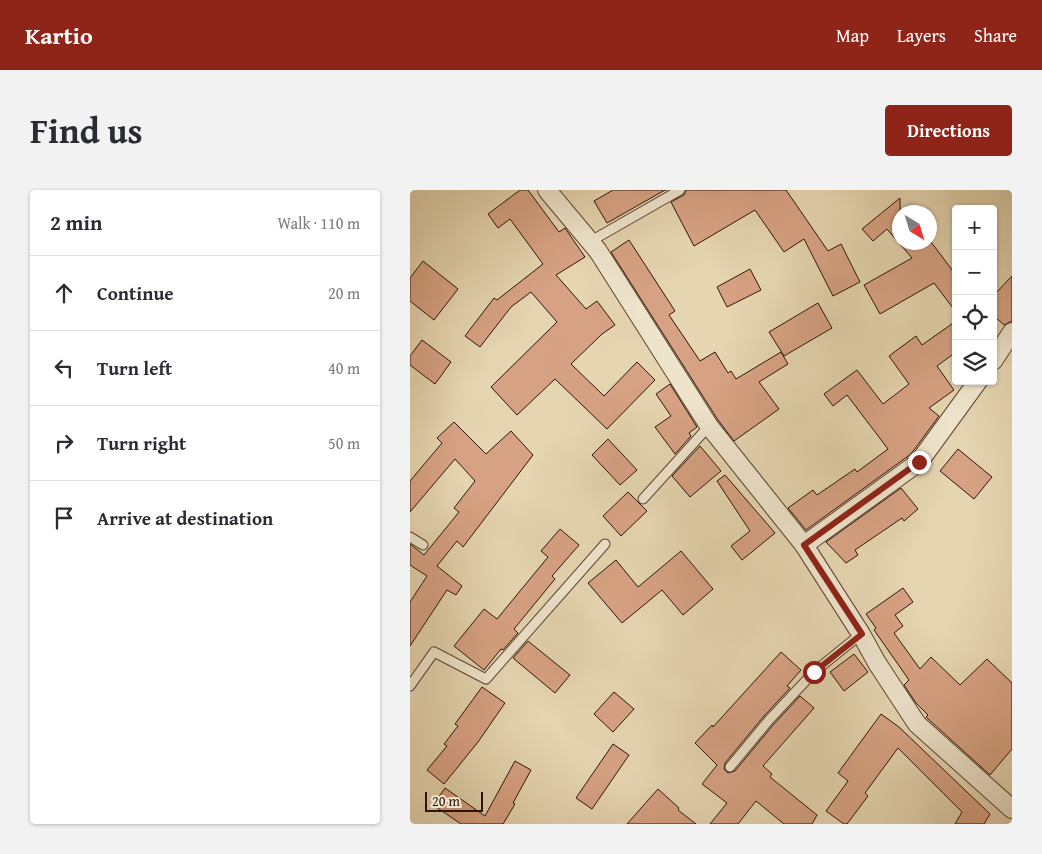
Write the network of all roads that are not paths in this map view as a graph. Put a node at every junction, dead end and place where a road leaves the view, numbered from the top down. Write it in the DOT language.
graph roads {
  1 [pos="548,190"];
  2 [pos="680,190"];
  3 [pos="591,241"];
  4 [pos="1012,332"];
  5 [pos="997,355"];
  6 [pos="975,385"];
  7 [pos="709,426"];
  8 [pos="643,499"];
  9 [pos="410,537"];
  10 [pos="605,544"];
  11 [pos="423,545"];
  12 [pos="804,545"];
  13 [pos="862,634"];
  14 [pos="410,686"];
  15 [pos="730,767"];
  16 [pos="1012,809"];
  1 -- 3 [label="street"];
  2 -- 3 [label="lane"];
  3 -- 7 [label="street"];
  4 -- 5 [label="street"];
  6 -- 12 [label="street"];
  7 -- 8 [label="lane"];
  7 -- 12 [label="street"];
  9 -- 11 [label="lane"];
  10 -- 14 [label="lane"];
  12 -- 13 [label="street"];
  13 -- 15 [label="lane"];
  13 -- 16 [label="street"];
}
